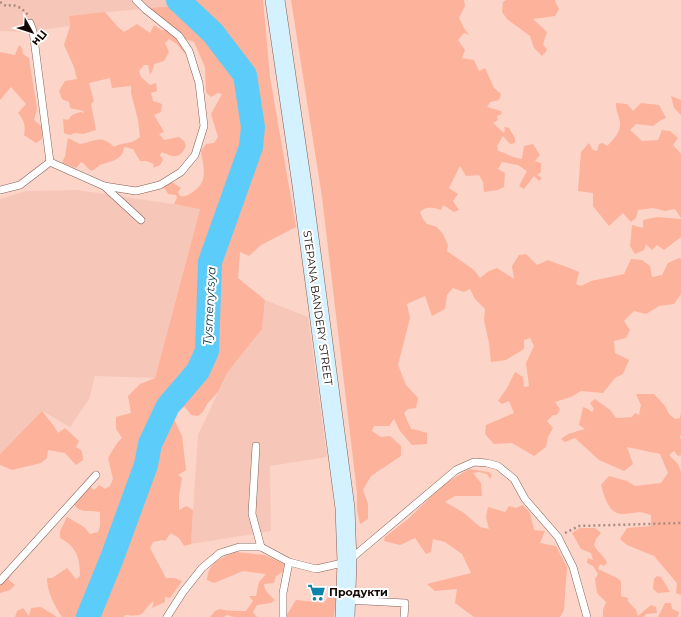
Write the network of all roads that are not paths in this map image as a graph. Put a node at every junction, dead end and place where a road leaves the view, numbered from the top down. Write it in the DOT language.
graph roads {
  1 [pos="136,0"];
  2 [pos="275,0"];
  3 [pos="30,23"];
  4 [pos="50,162"];
  5 [pos="104,186"];
  6 [pos="0,190"];
  7 [pos="141,220"];
  8 [pos="256,446"];
  9 [pos="96,475"];
  10 [pos="261,547"];
  11 [pos="288,562"];
  12 [pos="347,562"];
  13 [pos="0,581"];
  14 [pos="345,608"];
  15 [pos="167,617"];
  16 [pos="283,617"];
  17 [pos="404,617"];
  18 [pos="587,617"];
  1 -- 5 [label="lane"];
  2 -- 12 [label="main road, STEPANA BANDERY STREET"];
  3 -- 4 [label="lane"];
  4 -- 5 [label="lane"];
  4 -- 6 [label="lane"];
  5 -- 7 [label="lane"];
  8 -- 10 [label="lane"];
  9 -- 13 [label="lane"];
  10 -- 11 [label="lane"];
  10 -- 15 [label="lane"];
  11 -- 12 [label="lane"];
  11 -- 16 [label="lane"];
  12 -- 14 [label="main road, STEPANA BANDERY STREET"];
  12 -- 18 [label="lane"];
  14 -- 17 [label="lane"];
}
